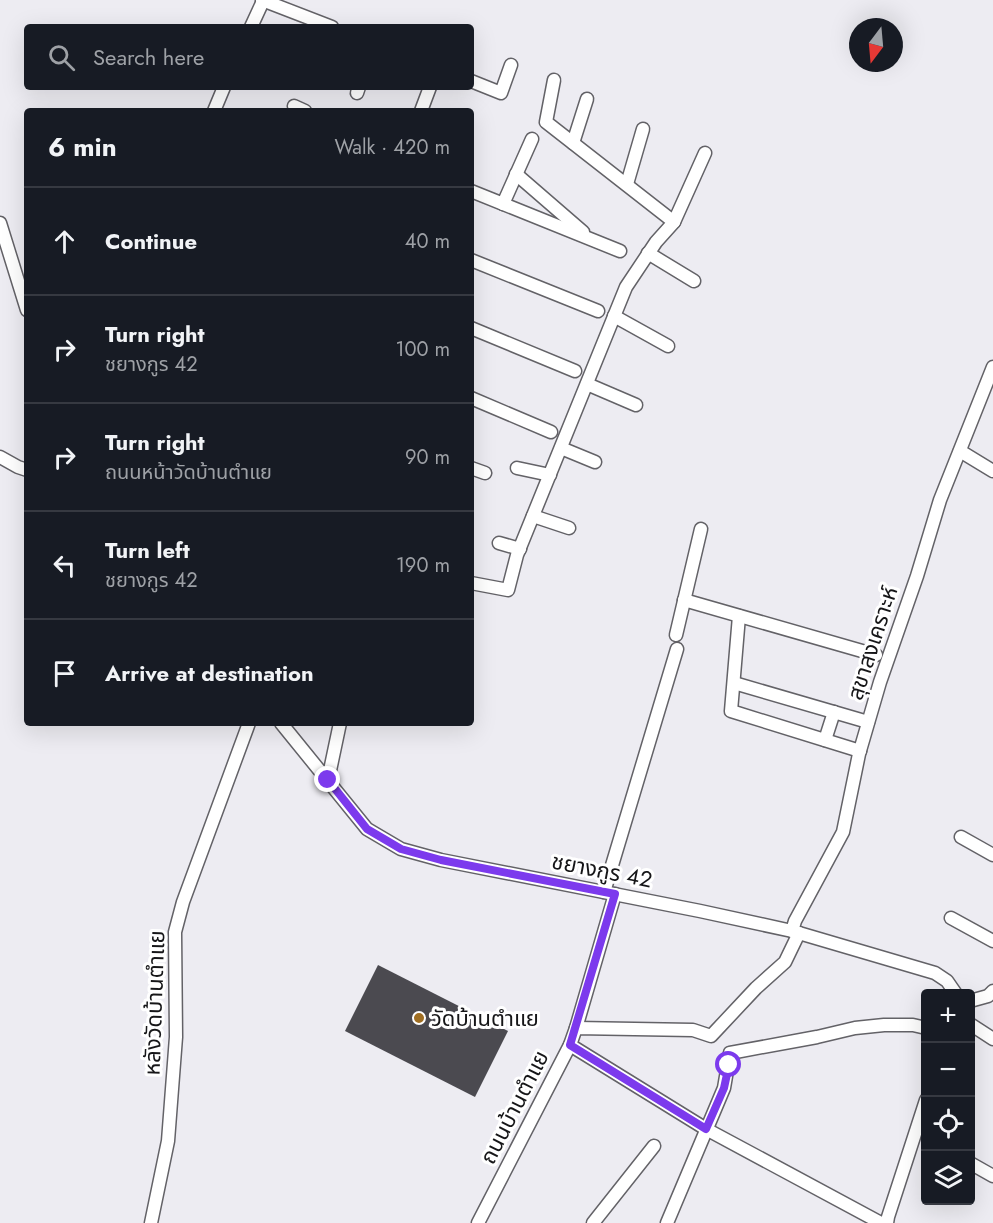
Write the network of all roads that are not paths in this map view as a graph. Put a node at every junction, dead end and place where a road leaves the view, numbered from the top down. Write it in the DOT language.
graph roads {
  1 [pos="263,0"];
  2 [pos="252,24"];
  3 [pos="324,24"];
  4 [pos="511,65"];
  5 [pos="554,80"];
  6 [pos="474,82"];
  7 [pos="223,90"];
  8 [pos="429,90"];
  9 [pos="587,99"];
  10 [pos="215,108"];
  11 [pos="422,108"];
  12 [pos="643,129"];
  13 [pos="532,139"];
  14 [pos="573,143"];
  15 [pos="705,153"];
  16 [pos="516,174"];
  17 [pos="627,184"];
  18 [pos="474,192"];
  19 [pos="503,204"];
  20 [pos="674,222"];
  21 [pos="0,223"];
  22 [pos="593,240"];
  23 [pos="620,251"];
  24 [pos="648,253"];
  25 [pos="474,261"];
  26 [pos="694,281"];
  27 [pos="24,300"];
  28 [pos="598,311"];
  29 [pos="614,316"];
  30 [pos="474,329"];
  31 [pos="668,346"];
  32 [pos="993,367"];
  33 [pos="575,371"];
  34 [pos="587,384"];
  35 [pos="474,399"];
  36 [pos="636,405"];
  37 [pos="551,432"];
  38 [pos="561,448"];
  39 [pos="960,451"];
  40 [pos="0,457"];
  41 [pos="595,462"];
  42 [pos="517,468"];
  43 [pos="24,469"];
  44 [pos="474,469"];
  45 [pos="993,471"];
  46 [pos="485,473"];
  47 [pos="550,475"];
  48 [pos="533,516"];
  49 [pos="568,528"];
  50 [pos="701,529"];
  51 [pos="499,543"];
  52 [pos="520,549"];
  53 [pos="474,584"];
  54 [pos="684,600"];
  55 [pos="739,616"];
  56 [pos="676,635"];
  57 [pos="676,649"];
  58 [pos="876,655"];
  59 [pos="734,683"];
  60 [pos="834,712"];
  61 [pos="868,722"];
  62 [pos="248,726"];
  63 [pos="283,726"];
  64 [pos="339,726"];
  65 [pos="825,740"];
  66 [pos="860,751"];
  67 [pos="328,780"];
  68 [pos="961,837"];
  69 [pos="993,855"];
  70 [pos="610,893"];
  71 [pos="951,918"];
  72 [pos="796,932"];
  73 [pos="993,942"];
  74 [pos="953,989"];
  75 [pos="993,991"];
  76 [pos="975,1000"];
  77 [pos="921,1027"];
  78 [pos="975,1027"];
  79 [pos="576,1028"];
  80 [pos="993,1039"];
  81 [pos="570,1045"];
  82 [pos="706,1129"];
  83 [pos="920,1133"];
  84 [pos="654,1146"];
  85 [pos="975,1166"];
  86 [pos="993,1176"];
  87 [pos="151,1223"];
  88 [pos="478,1223"];
  89 [pos="593,1223"];
  90 [pos="667,1223"];
  91 [pos="880,1223"];
  92 [pos="887,1223"];
  1 -- 2 [label="street"];
  1 -- 3 [label="street"];
  4 -- 6 [label="street"];
  5 -- 14 [label="street"];
  7 -- 10 [label="street"];
  8 -- 11 [label="street"];
  9 -- 14 [label="street"];
  12 -- 17 [label="street"];
  13 -- 16 [label="street"];
  14 -- 17 [label="street"];
  15 -- 20 [label="street"];
  16 -- 19 [label="street"];
  16 -- 22 [label="street"];
  17 -- 20 [label="street"];
  18 -- 19 [label="street"];
  19 -- 22 [label="street"];
  20 -- 24 [label="street"];
  21 -- 27 [label="street"];
  22 -- 23 [label="street"];
  24 -- 26 [label="street"];
  24 -- 29 [label="street"];
  25 -- 28 [label="street"];
  29 -- 31 [label="street"];
  29 -- 34 [label="street"];
  30 -- 33 [label="street"];
  32 -- 39 [label="street, สุขาสงเคราะห์"];
  34 -- 36 [label="street"];
  34 -- 38 [label="street"];
  35 -- 37 [label="street"];
  38 -- 41 [label="street"];
  38 -- 47 [label="street"];
  39 -- 45 [label="street"];
  39 -- 61 [label="street, สุขาสงเคราะห์"];
  40 -- 43 [label="street"];
  42 -- 47 [label="street"];
  44 -- 46 [label="street"];
  47 -- 48 [label="street"];
  48 -- 49 [label="street"];
  48 -- 52 [label="street"];
  50 -- 54 [label="street"];
  51 -- 52 [label="street"];
  52 -- 53 [label="street"];
  54 -- 55 [label="street"];
  54 -- 56 [label="street"];
  55 -- 58 [label="street"];
  55 -- 59 [label="street"];
  57 -- 70 [label="street, ถนนบ้านตำแย"];
  59 -- 60 [label="street"];
  59 -- 65 [label="street"];
  60 -- 61 [label="street"];
  60 -- 65 [label="street"];
  61 -- 66 [label="street, สุขาสงเคราะห์"];
  62 -- 87 [label="street, หลังวัดบ้านตำแย"];
  63 -- 67 [label="street, ชยางกูร 42"];
  64 -- 67 [label="street"];
  65 -- 66 [label="street"];
  66 -- 72 [label="street, สุขาสงเคราะห์"];
  67 -- 70 [label="street, ชยางกูร 42"];
  68 -- 69 [label="street"];
  70 -- 72 [label="street, ชยางกูร 42"];
  70 -- 79 [label="street, ถนนบ้านตำแย"];
  71 -- 73 [label="street"];
  72 -- 74 [label="street, ชยางกูร 42"];
  72 -- 79 [label="street"];
  75 -- 76 [label="street"];
  77 -- 82 [label="street"];
  78 -- 80 [label="street"];
  79 -- 81 [label="street, ถนนบ้านตำแย"];
  81 -- 82 [label="street"];
  81 -- 88 [label="street, ถนนบ้านตำแย"];
  82 -- 90 [label="street"];
  82 -- 91 [label="street"];
  83 -- 92 [label="street"];
  84 -- 89 [label="street"];
  85 -- 86 [label="street"];
}
